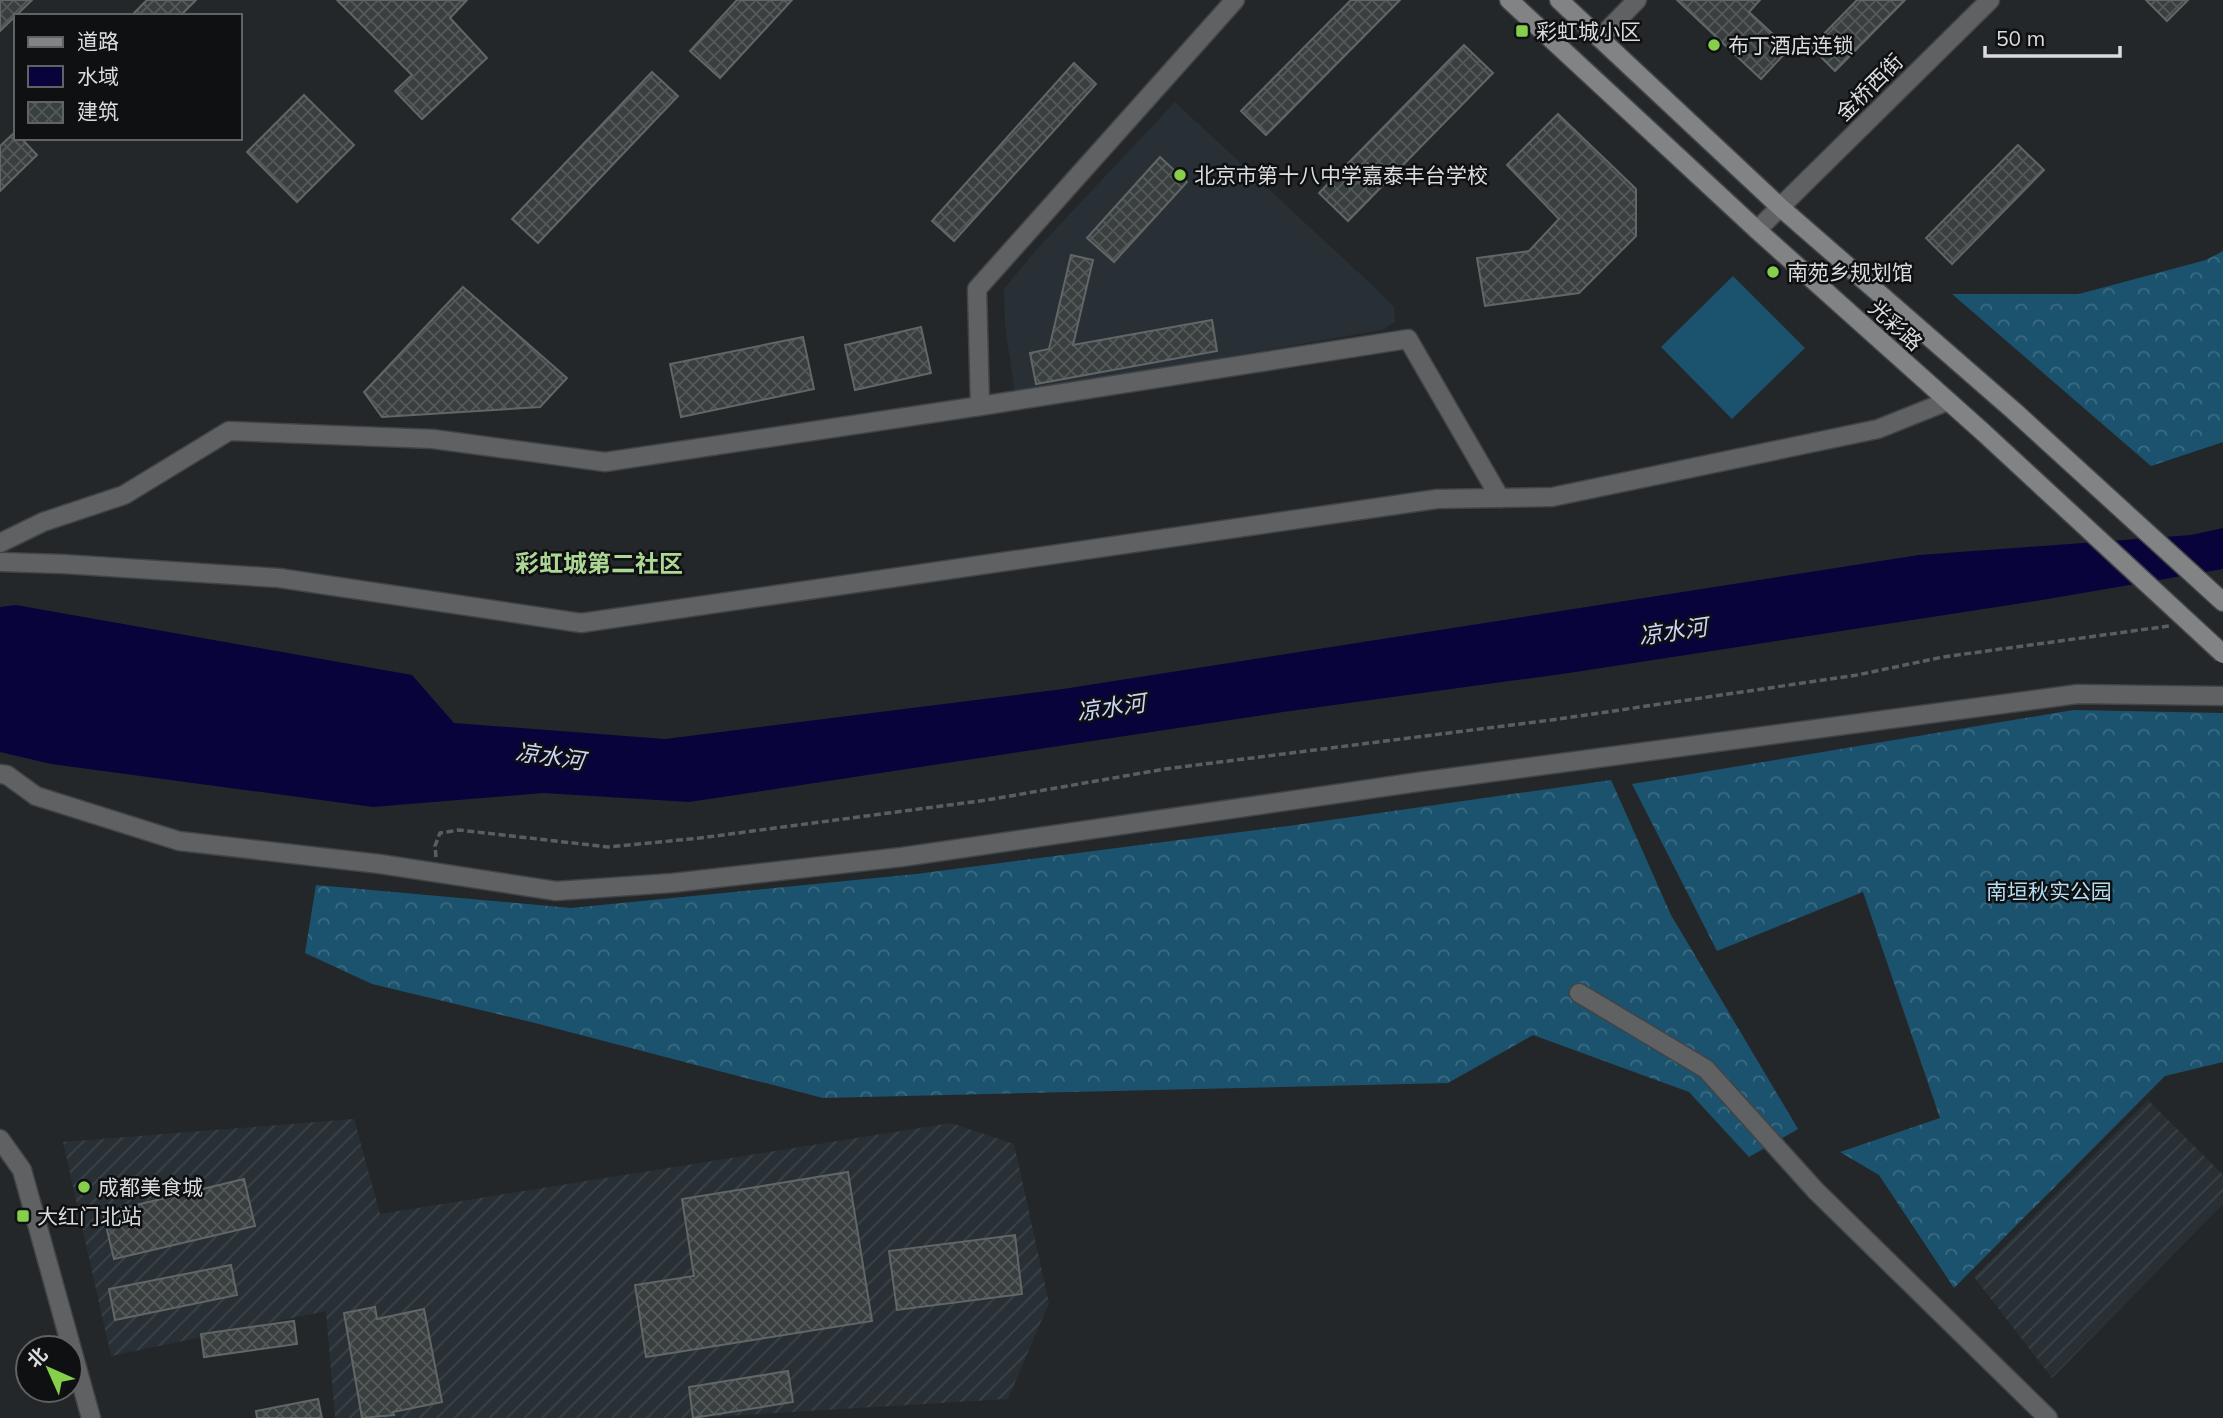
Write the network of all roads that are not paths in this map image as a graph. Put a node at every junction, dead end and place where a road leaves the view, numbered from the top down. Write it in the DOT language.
graph roads {
  1 [pos="1236,0"];
  2 [pos="1509,0"];
  3 [pos="1559,0"];
  4 [pos="1637,0"];
  5 [pos="1990,0"];
  6 [pos="1600,38"];
  7 [pos="1780,206"];
  8 [pos="1756,230"];
  9 [pos="1948,401"];
  10 [pos="980,406"];
  11 [pos="1500,498"];
  12 [pos="0,543"];
  13 [pos="0,562"];
  14 [pos="2223,602"];
  15 [pos="2223,654"];
  16 [pos="2223,696"];
  17 [pos="0,774"];
  18 [pos="1579,993"];
  19 [pos="0,1139"];
  20 [pos="91,1418"];
  21 [pos="2048,1418"];
  1 -- 10 [label="street"];
  2 -- 8 [label="main road, 光彩路"];
  3 -- 6 [label="main road, 光彩路"];
  4 -- 6 [label="street"];
  5 -- 7 [label="street, 金桥西街"];
  6 -- 7 [label="main road, 光彩路"];
  7 -- 8 [label="street, 金桥西街"];
  7 -- 14 [label="main road, 光彩路"];
  8 -- 9 [label="main road, 光彩路"];
  9 -- 11 [label="street"];
  9 -- 15 [label="main road, 光彩路, bridge"];
  10 -- 11 [label="street"];
  10 -- 12 [label="street"];
  11 -- 13 [label="street"];
  16 -- 17 [label="street"];
  18 -- 21 [label="street"];
  19 -- 20 [label="street"];
}
